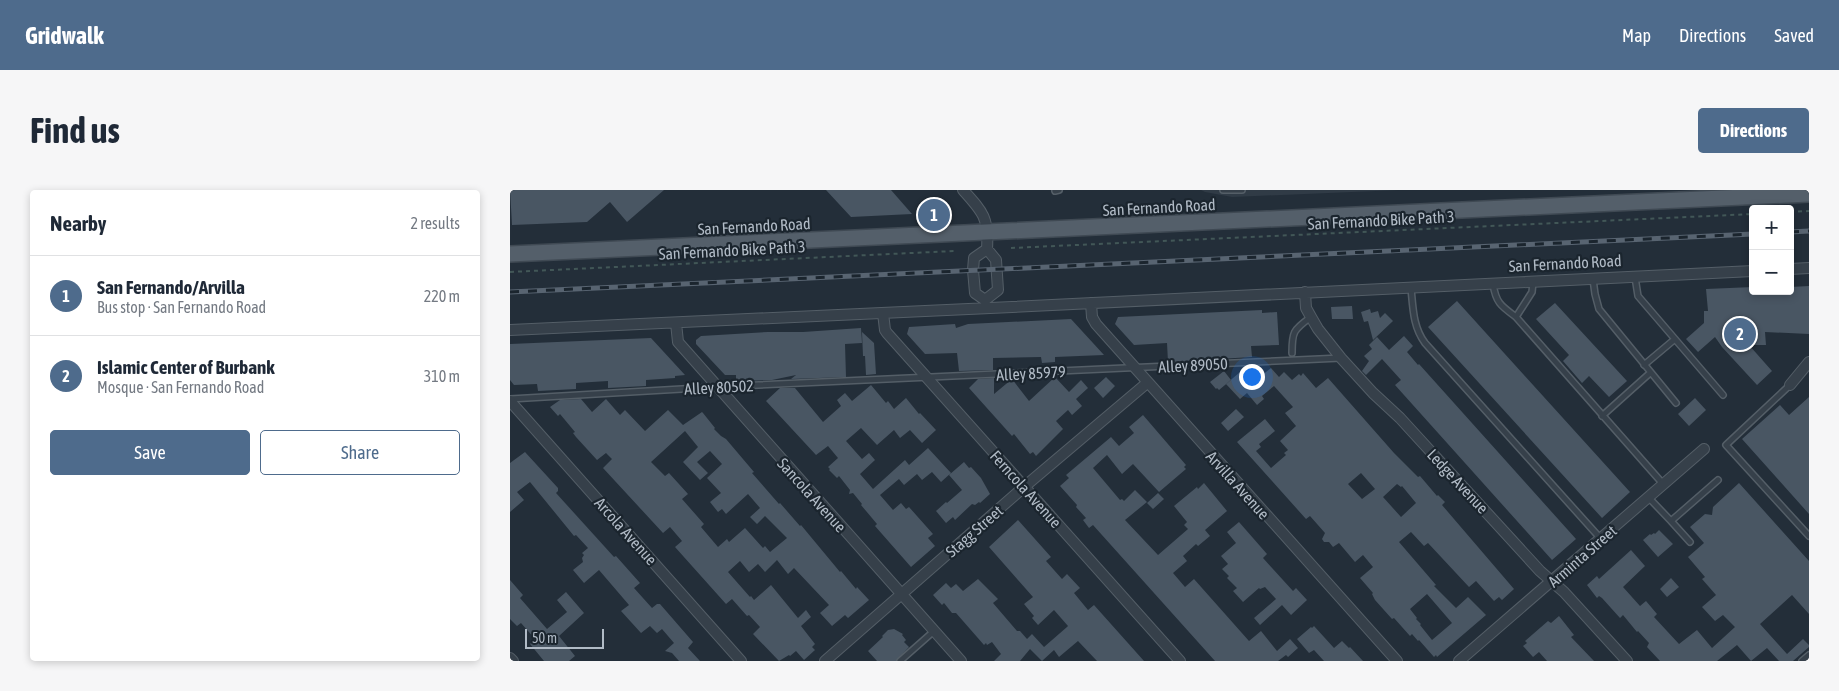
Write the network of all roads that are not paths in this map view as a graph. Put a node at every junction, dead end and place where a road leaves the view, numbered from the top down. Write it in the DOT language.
graph roads {
  1 [pos="963,190"];
  2 [pos="1055,190"];
  3 [pos="1059,190"];
  4 [pos="1223,190"];
  5 [pos="1242,190"];
  6 [pos="1767,193"];
  7 [pos="1809,194"];
  8 [pos="988,232"];
  9 [pos="987,249"];
  10 [pos="510,254"];
  11 [pos="1809,268"];
  12 [pos="1794,269"];
  13 [pos="1749,271"];
  14 [pos="1635,276"];
  15 [pos="1593,279"];
  16 [pos="1533,282"];
  17 [pos="1493,284"];
  18 [pos="1411,287"];
  19 [pos="1305,292"];
  20 [pos="1091,303"];
  21 [pos="985,304"];
  22 [pos="883,313"];
  23 [pos="1311,317"];
  24 [pos="1516,317"];
  25 [pos="676,323"];
  26 [pos="510,330"];
  27 [pos="1675,339"];
  28 [pos="1292,353"];
  29 [pos="1341,358"];
  30 [pos="1644,365"];
  31 [pos="1807,367"];
  32 [pos="1134,368"];
  33 [pos="1650,373"];
  34 [pos="928,378"];
  35 [pos="1147,383"];
  36 [pos="1790,385"];
  37 [pos="716,387"];
  38 [pos="1723,395"];
  39 [pos="510,400"];
  40 [pos="1676,403"];
  41 [pos="1602,416"];
  42 [pos="1704,449"];
  43 [pos="1718,480"];
  44 [pos="1664,484"];
  45 [pos="1024,487"];
  46 [pos="1649,498"];
  47 [pos="1671,521"];
  48 [pos="1809,536"];
  49 [pos="1601,540"];
  50 [pos="1690,542"];
  51 [pos="1553,582"];
  52 [pos="902,595"];
  53 [pos="934,631"];
  54 [pos="1809,654"];
  55 [pos="510,658"];
  56 [pos="513,661"];
  57 [pos="741,661"];
  58 [pos="825,661"];
  59 [pos="900,661"];
  60 [pos="961,661"];
  61 [pos="1180,661"];
  62 [pos="1397,661"];
  63 [pos="1459,661"];
  64 [pos="1627,661"];
  65 [pos="1802,661"];
  1 -- 8 [label="street"];
  2 -- 3 [label="lane"];
  4 -- 5 [label="lane"];
  6 -- 7 [label="main road, San Fernando Road"];
  6 -- 8 [label="main road, San Fernando Road"];
  8 -- 9 [label="street"];
  8 -- 10 [label="main road, San Fernando Road"];
  9 -- 21 [label="street"];
  9 -- 21 [label="street"];
  11 -- 12 [label="street"];
  13 -- 14 [label="street, San Fernando Road"];
  14 -- 15 [label="street, San Fernando Road"];
  14 -- 27 [label="lane"];
  15 -- 16 [label="street, San Fernando Road"];
  15 -- 30 [label="lane"];
  16 -- 17 [label="street, San Fernando Road"];
  16 -- 24 [label="lane"];
  17 -- 18 [label="street, San Fernando Road"];
  17 -- 24 [label="lane"];
  18 -- 19 [label="street, San Fernando Road"];
  18 -- 49 [label="lane"];
  19 -- 20 [label="street, San Fernando Road"];
  19 -- 23 [label="street, Ledge Avenue"];
  20 -- 21 [label="street, San Fernando Road"];
  20 -- 32 [label="street, Arvilla Avenue"];
  21 -- 22 [label="street, San Fernando Road"];
  22 -- 25 [label="street, San Fernando Road"];
  22 -- 34 [label="street, Ferncola Avenue"];
  23 -- 28 [label="lane"];
  23 -- 29 [label="street, Ledge Avenue"];
  24 -- 41 [label="lane"];
  25 -- 26 [label="street, San Fernando Road"];
  25 -- 37 [label="street, Sancola Avenue"];
  27 -- 30 [label="lane"];
  27 -- 38 [label="lane"];
  29 -- 32 [label="lane, Alley 89050"];
  29 -- 51 [label="street, Ledge Avenue"];
  30 -- 33 [label="lane"];
  31 -- 36 [label="street"];
  32 -- 34 [label="lane, Alley 85979"];
  32 -- 35 [label="street, Arvilla Avenue"];
  33 -- 40 [label="lane"];
  33 -- 41 [label="lane"];
  34 -- 37 [label="lane, Alley 80502"];
  34 -- 45 [label="street, Ferncola Avenue"];
  35 -- 45 [label="street, Stagg Street"];
  35 -- 62 [label="street, Arvilla Avenue"];
  36 -- 48 [label="lane"];
  37 -- 39 [label="lane, Alley 80502"];
  37 -- 52 [label="street, Sancola Avenue"];
  39 -- 57 [label="street, Arcola Avenue"];
  41 -- 44 [label="lane"];
  42 -- 44 [label="street, Arminta Street"];
  43 -- 47 [label="lane"];
  44 -- 46 [label="street, Arminta Street"];
  45 -- 52 [label="street, Stagg Street"];
  45 -- 61 [label="street, Ferncola Avenue"];
  46 -- 47 [label="lane"];
  46 -- 49 [label="street, Arminta Street"];
  47 -- 50 [label="lane"];
  49 -- 51 [label="street, Arminta Street"];
  51 -- 63 [label="street, Arminta Street"];
  51 -- 64 [label="street, Ledge Avenue"];
  52 -- 53 [label="street, Sancola Avenue"];
  52 -- 58 [label="street, Stagg Street"];
  53 -- 59 [label="lane"];
  53 -- 60 [label="street, Sancola Avenue"];
  54 -- 65 [label="lane"];
  55 -- 56 [label="street"];
}
